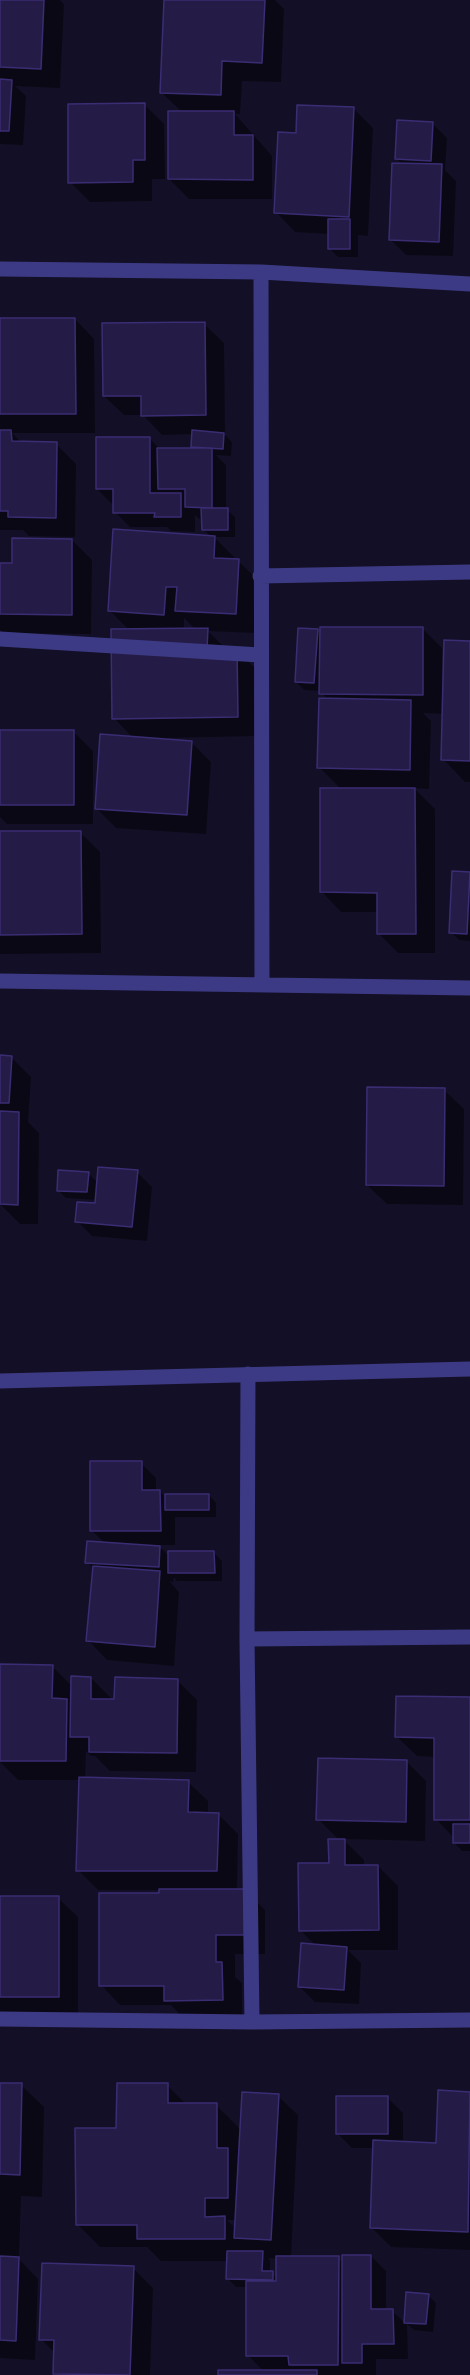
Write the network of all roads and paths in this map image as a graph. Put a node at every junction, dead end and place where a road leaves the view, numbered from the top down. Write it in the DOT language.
graph roads {
  1 [pos="0,269"];
  2 [pos="261,272"];
  3 [pos="470,284"];
  4 [pos="470,572"];
  5 [pos="260,576"];
  6 [pos="0,639"];
  7 [pos="260,655"];
  8 [pos="0,981"];
  9 [pos="261,985"];
  10 [pos="470,988"];
  11 [pos="470,1369"];
  12 [pos="249,1374"];
  13 [pos="0,1381"];
  14 [pos="470,1637"];
  15 [pos="248,1639"];
  16 [pos="0,2019"];
  17 [pos="470,2020"];
  18 [pos="252,2022"];
  1 -- 2 [label="street"];
  2 -- 3 [label="street"];
  2 -- 5 [label="street"];
  4 -- 5 [label="street"];
  5 -- 7 [label="street"];
  6 -- 7 [label="street"];
  7 -- 9 [label="street"];
  8 -- 9 [label="street"];
  9 -- 10 [label="street"];
  11 -- 12 [label="street"];
  12 -- 13 [label="street"];
  12 -- 15 [label="street"];
  14 -- 15 [label="street"];
  15 -- 18 [label="street"];
  16 -- 18 [label="street"];
  17 -- 18 [label="street"];
}
